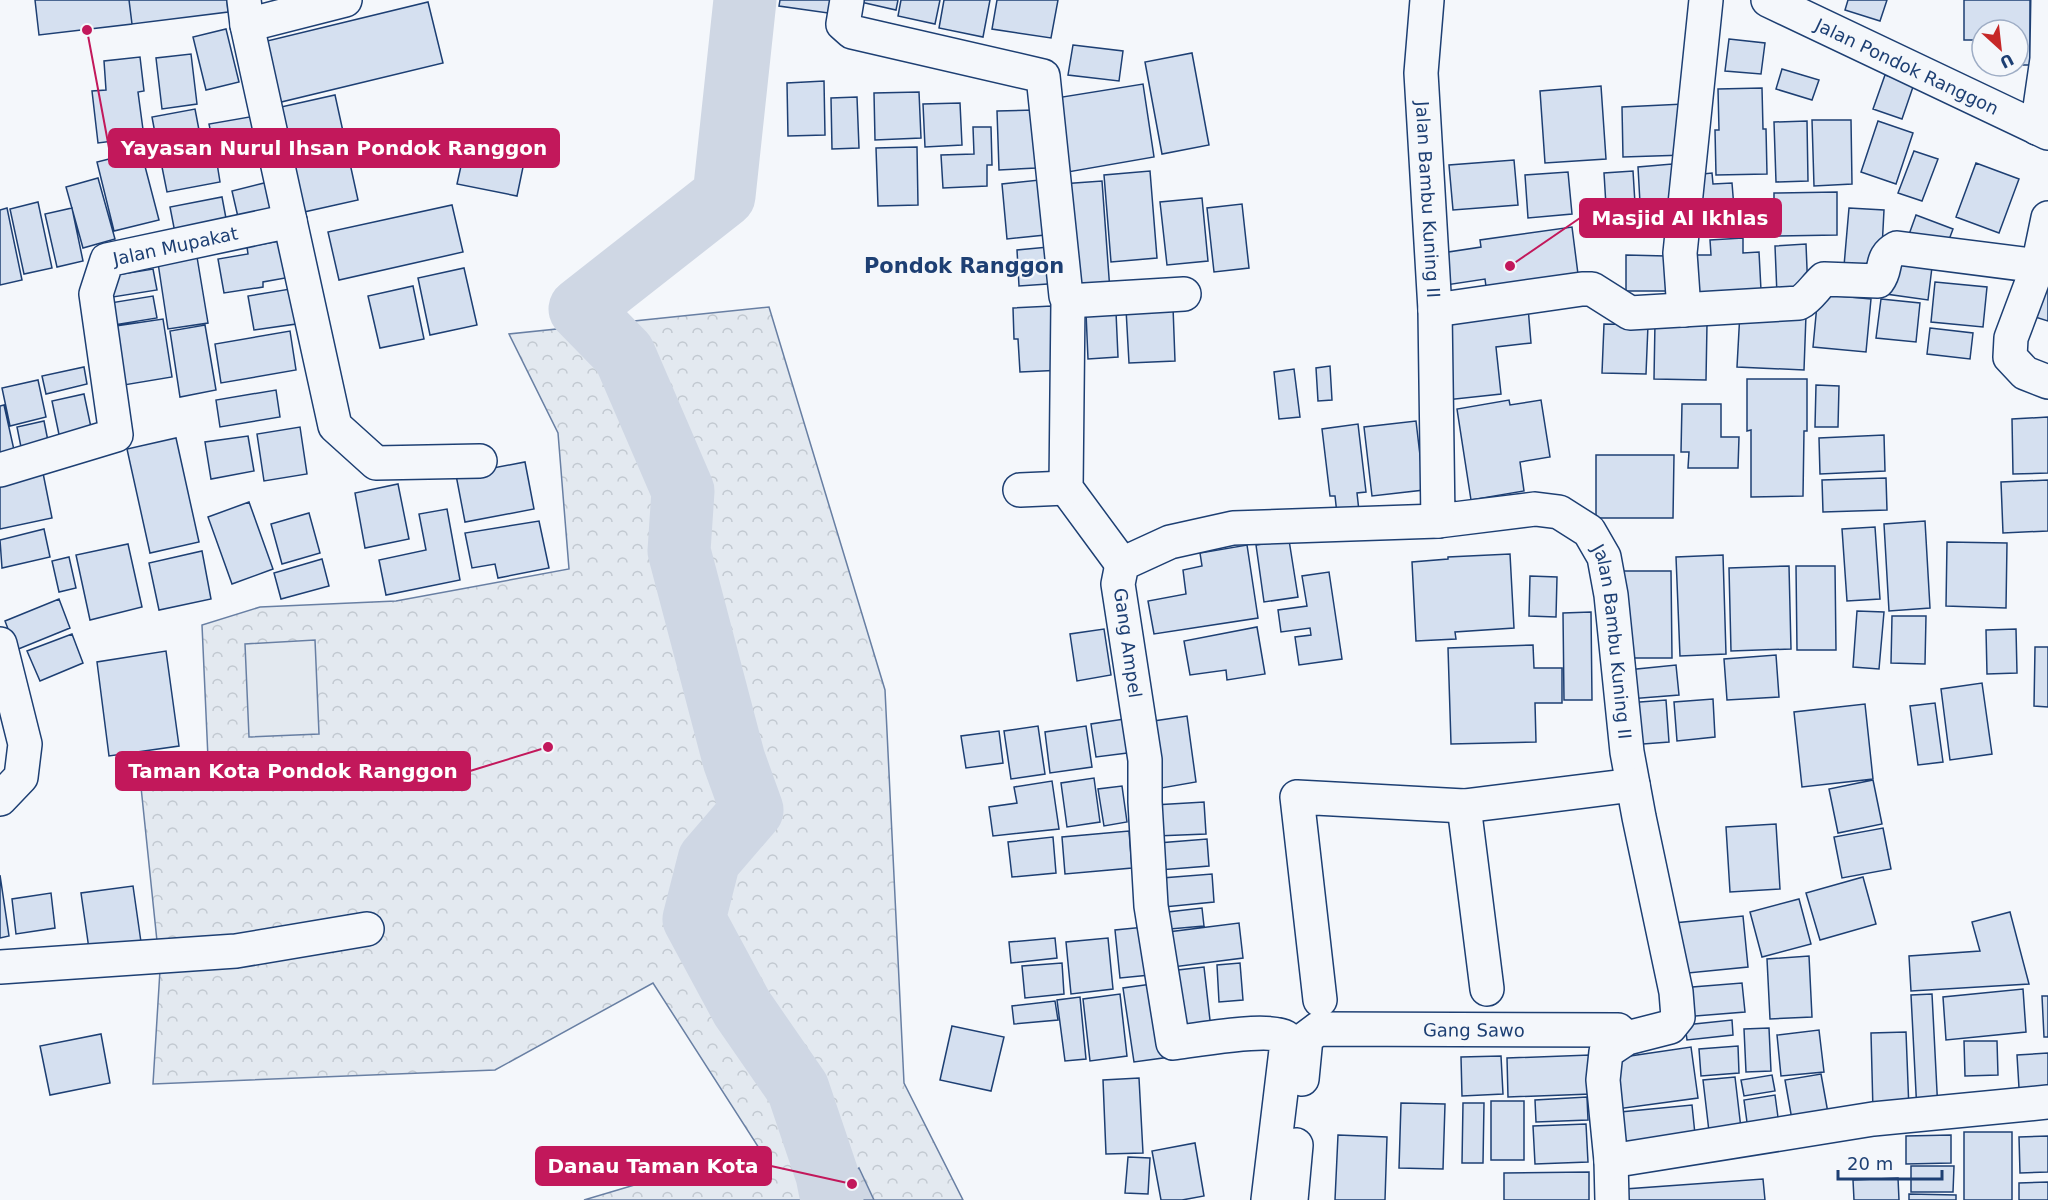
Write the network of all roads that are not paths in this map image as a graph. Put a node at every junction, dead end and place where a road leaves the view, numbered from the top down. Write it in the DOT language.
graph roads {
  1 [pos="345,0"];
  2 [pos="847,0"];
  3 [pos="1427,0"];
  4 [pos="1706,0"];
  5 [pos="1768,0"];
  6 [pos="2048,1"];
  7 [pos="246,13"];
  8 [pos="2042,131"];
  9 [pos="2048,218"];
  10 [pos="290,221"];
  11 [pos="2038,266"];
  12 [pos="1184,294"];
  13 [pos="1068,301"];
  14 [pos="1435,310"];
  15 [pos="1684,310"];
  16 [pos="2048,382"];
  17 [pos="480,461"];
  18 [pos="0,470"];
  19 [pos="1066,488"];
  20 [pos="1020,490"];
  21 [pos="1438,521"];
  22 [pos="1122,564"];
  23 [pos="0,644"];
  24 [pos="1633,785"];
  25 [pos="0,799"];
  26 [pos="1464,806"];
  27 [pos="368,929"];
  28 [pos="0,967"];
  29 [pos="1487,989"];
  30 [pos="1319,1015"];
  31 [pos="1627,1038"];
  32 [pos="2048,1102"];
  33 [pos="1611,1161"];
  34 [pos="1268,1200"];
  35 [pos="1292,1200"];
  36 [pos="1612,1200"];
  1 -- 7 [label="street"];
  2 -- 13 [label="street"];
  3 -- 14 [label="street, Jalan Bambu Kuning II"];
  4 -- 15 [label="street"];
  5 -- 8 [label="street, Jalan Pondok Ranggon"];
  6 -- 8 [label="street"];
  7 -- 10 [label="street"];
  9 -- 11 [label="street"];
  10 -- 17 [label="street"];
  10 -- 18 [label="street, Jalan Mupakat"];
  11 -- 15 [label="street"];
  11 -- 16 [label="street"];
  12 -- 13 [label="street"];
  13 -- 19 [label="street"];
  14 -- 15 [label="street"];
  14 -- 21 [label="street, Jalan Bambu Kuning II"];
  19 -- 20 [label="street"];
  19 -- 22 [label="street"];
  21 -- 22 [label="street, Gang Ampel"];
  21 -- 24 [label="street, Jalan Bambu Kuning II"];
  22 -- 34 [label="street, Gang Ampel"];
  23 -- 25 [label="street"];
  24 -- 26 [label="street"];
  24 -- 31 [label="street, Jalan Bambu Kuning II"];
  26 -- 29 [label="street"];
  26 -- 30 [label="street"];
  27 -- 28 [label="street"];
  30 -- 31 [label="street, Gang Sawo"];
  30 -- 35 [label="street"];
  31 -- 33 [label="street, Jalan Bambu Kuning II"];
  32 -- 33 [label="street"];
  33 -- 36 [label="street, Jalan Bambu Kuning II"];
}
